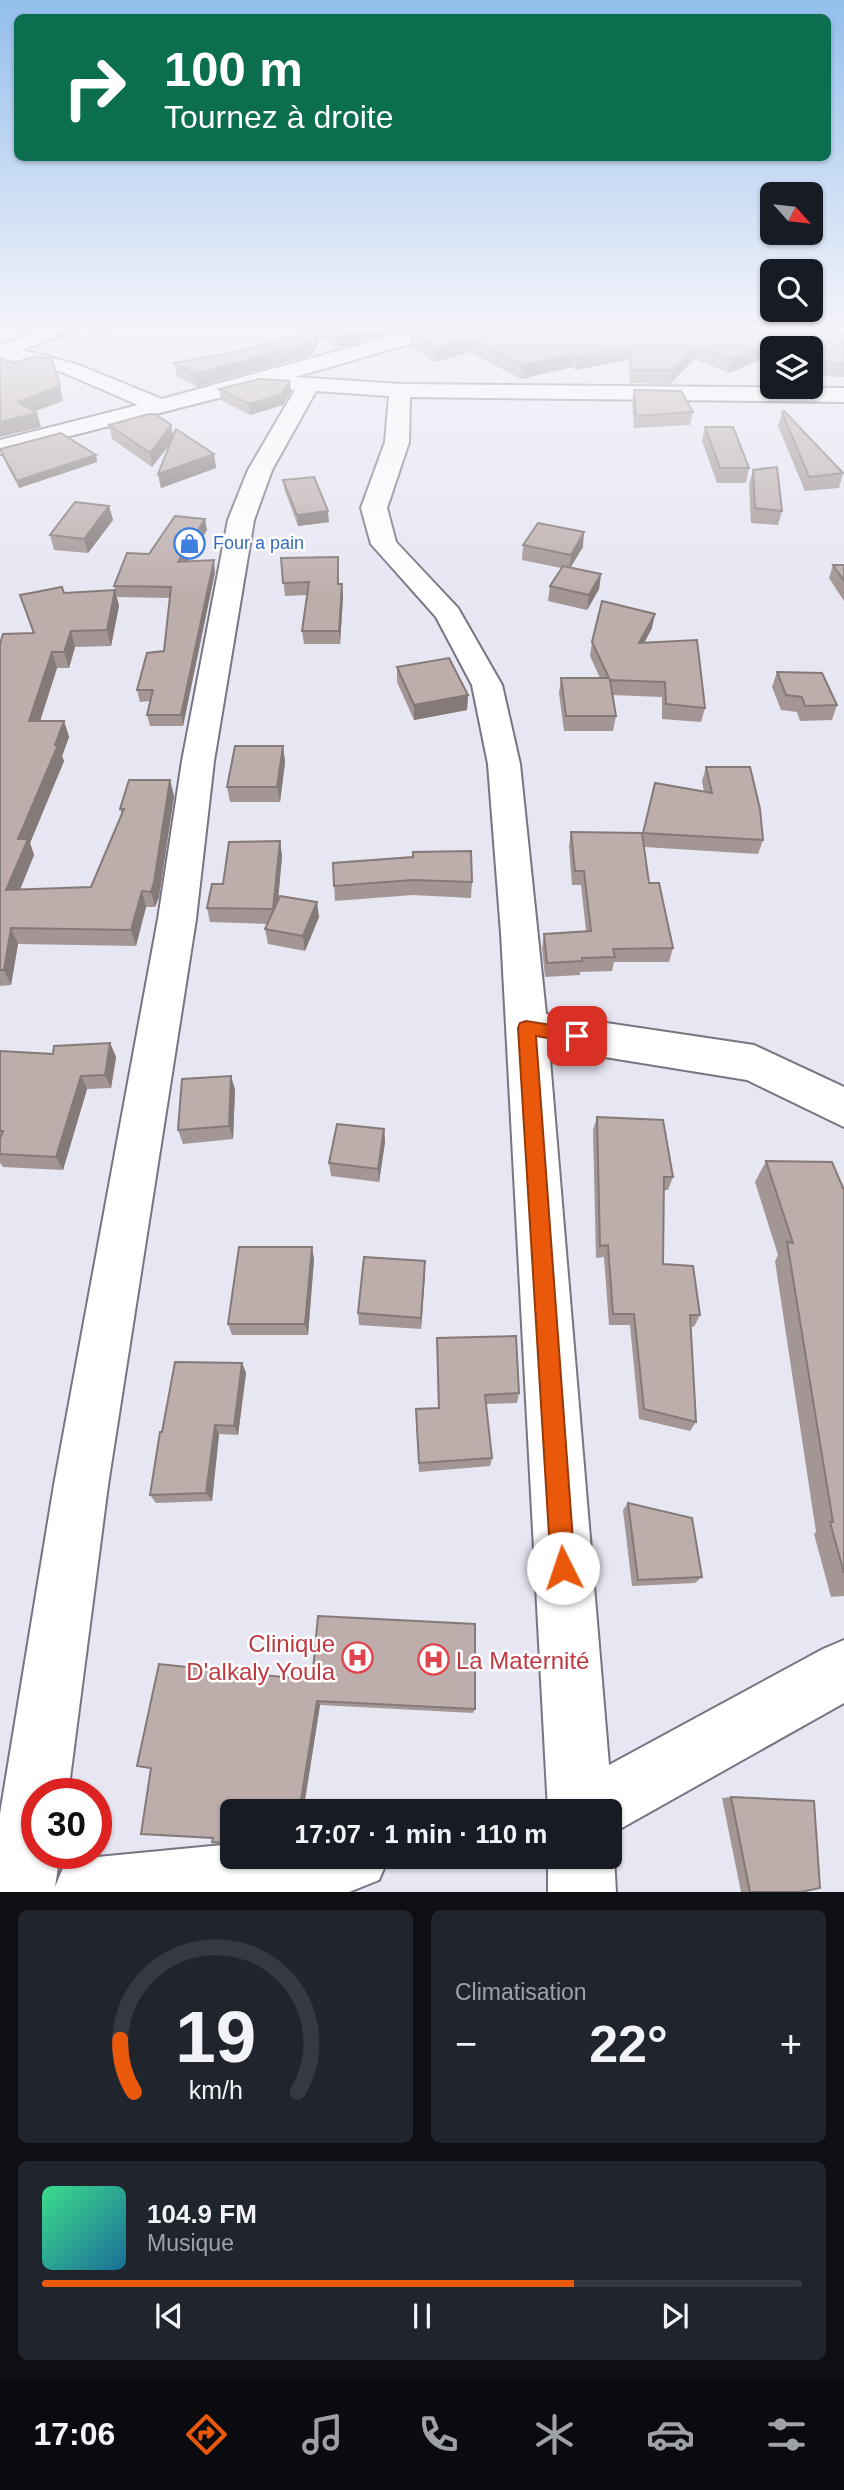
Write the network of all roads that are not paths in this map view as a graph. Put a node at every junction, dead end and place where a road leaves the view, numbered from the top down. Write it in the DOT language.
graph roads {
  1 [pos="120,417"];
  2 [pos="291,417"];
  3 [pos="398,417"];
  4 [pos="0,447"];
  5 [pos="526,1028"];
  6 [pos="844,1108"];
  7 [pos="844,1670"];
  8 [pos="579,1799"];
  9 [pos="611,1799"];
  10 [pos="290,1869"];
  11 [pos="581,1869"];
  12 [pos="21,1892"];
  13 [pos="88,1892"];
  14 [pos="582,1892"];
  1 -- 4 [label="street"];
  2 -- 12 [label="street"];
  3 -- 5 [label="street"];
  5 -- 6 [label="street"];
  5 -- 8 [label="street"];
  7 -- 9 [label="street"];
  10 -- 13 [label="street"];
  11 -- 14 [label="street"];
}
